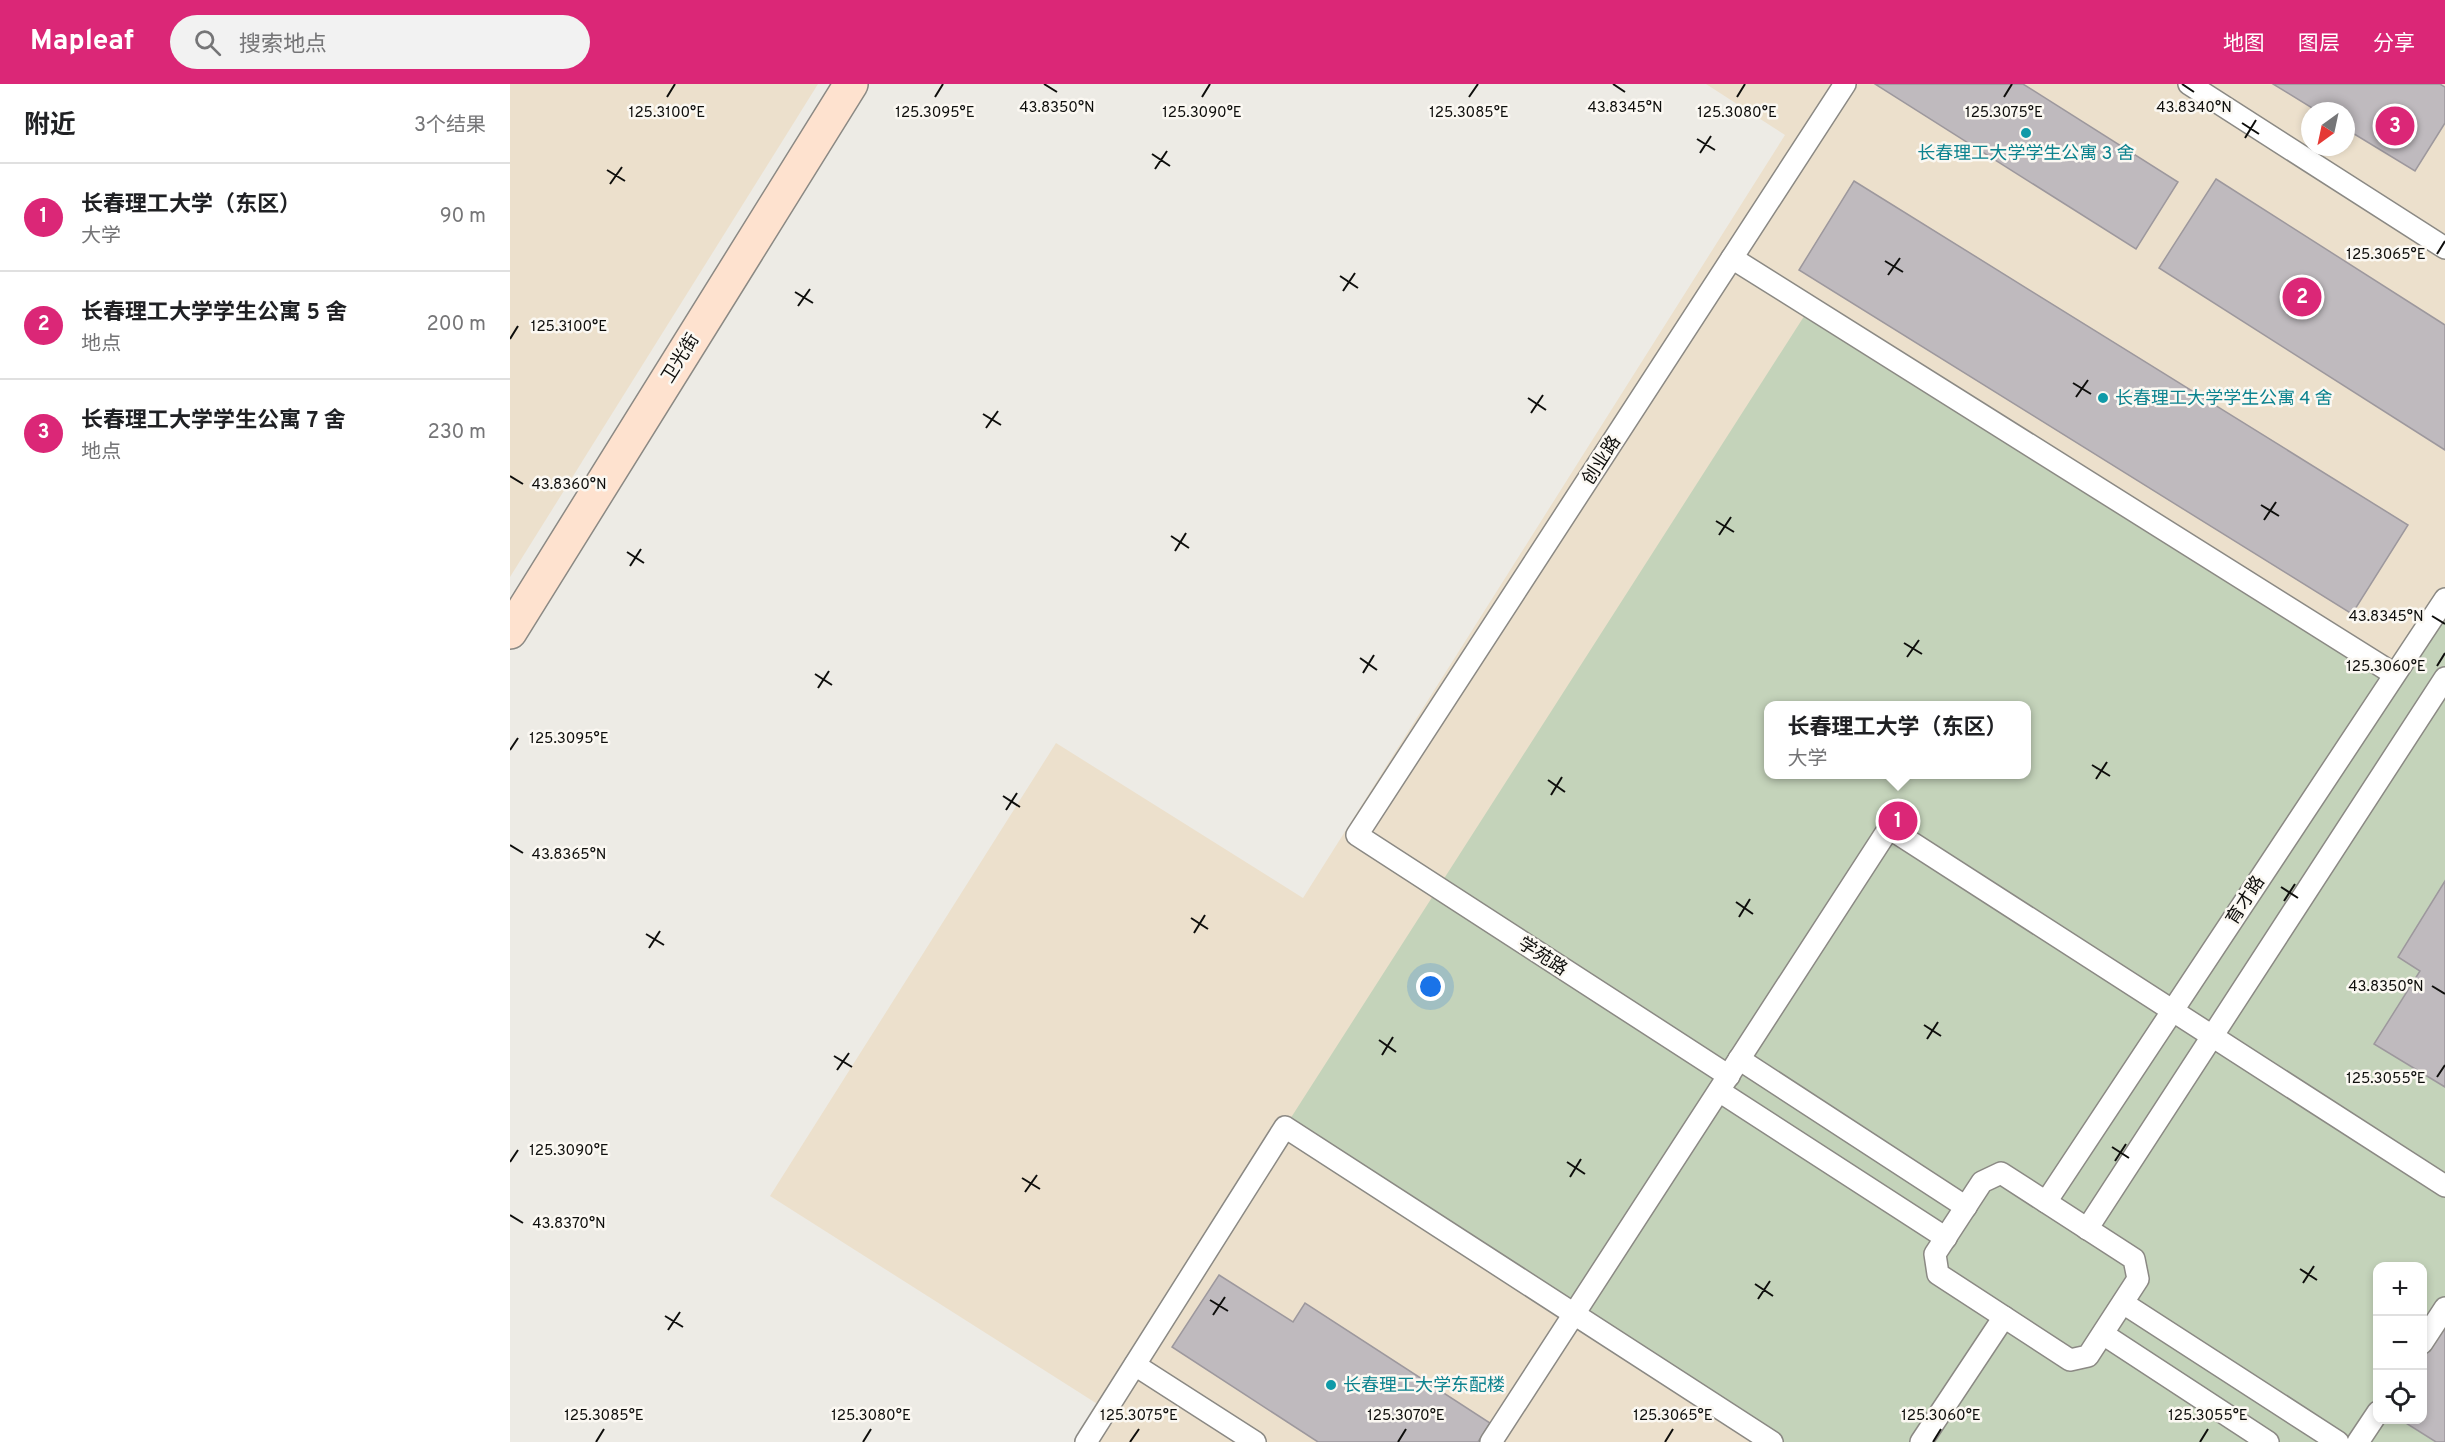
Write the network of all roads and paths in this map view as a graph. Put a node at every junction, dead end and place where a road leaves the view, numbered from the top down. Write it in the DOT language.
graph roads {
  1 [pos="851,84"];
  2 [pos="1845,84"];
  3 [pos="2189,84"];
  4 [pos="2445,248"];
  5 [pos="1732,258"];
  6 [pos="2445,598"];
  7 [pos="510,632"];
  8 [pos="2394,674"];
  9 [pos="2445,678"];
  10 [pos="1357,835"];
  11 [pos="2173,1011"];
  12 [pos="2212,1036"];
  13 [pos="1729,1075"];
  14 [pos="2445,1186"];
  15 [pos="2046,1202"];
  16 [pos="1966,1207"];
  17 [pos="2087,1229"];
  18 [pos="1946,1238"];
  19 [pos="2123,1303"];
  20 [pos="2445,1308"];
  21 [pos="1575,1314"];
  22 [pos="2004,1317"];
  23 [pos="2103,1334"];
  24 [pos="2427,1335"];
  25 [pos="1135,1365"];
  26 [pos="2373,1421"];
  27 [pos="2363,1440"];
  28 [pos="1086,1442"];
  29 [pos="1255,1442"];
  30 [pos="1491,1442"];
  31 [pos="1772,1442"];
  32 [pos="1921,1442"];
  33 [pos="2268,1442"];
  34 [pos="2338,1442"];
  1 -- 7 [label="main road, 卫光街"];
  2 -- 5 [label="lane, 创业路"];
  3 -- 4 [label="lane"];
  5 -- 8 [label="lane"];
  5 -- 10 [label="lane, 创业路"];
  6 -- 8 [label="lane, 育才路"];
  8 -- 11 [label="lane, 育才路"];
  9 -- 12 [label="lane"];
  10 -- 13 [label="lane, 学苑路"];
  11 -- 12 [label="lane"];
  11 -- 13 [label="lane"];
  11 -- 15 [label="lane, 育才路"];
  12 -- 14 [label="lane"];
  12 -- 17 [label="lane"];
  13 -- 16 [label="lane, 学苑路"];
  13 -- 18 [label="lane, 学苑路"];
  13 -- 21 [label="lane"];
  15 -- 16 [label="lane"];
  15 -- 17 [label="lane"];
  16 -- 18 [label="lane"];
  17 -- 19 [label="lane"];
  18 -- 22 [label="lane"];
  19 -- 23 [label="lane"];
  19 -- 34 [label="lane"];
  20 -- 24 [label="lane"];
  21 -- 25 [label="lane"];
  21 -- 30 [label="lane"];
  21 -- 31 [label="lane"];
  22 -- 23 [label="lane"];
  22 -- 32 [label="lane"];
  23 -- 33 [label="lane"];
  25 -- 28 [label="lane"];
  25 -- 29 [label="lane"];
  26 -- 27 [label="lane"];
}
